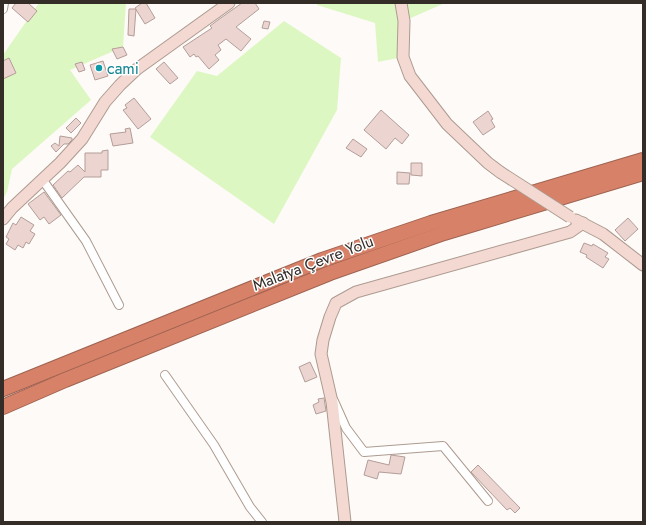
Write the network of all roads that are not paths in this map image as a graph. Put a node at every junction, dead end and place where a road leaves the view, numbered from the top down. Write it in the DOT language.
graph roads {
  1 [pos="4,3"];
  2 [pos="229,3"];
  3 [pos="401,3"];
  4 [pos="3,9"];
  5 [pos="643,160"];
  6 [pos="643,173"];
  7 [pos="42,179"];
  8 [pos="3,220"];
  9 [pos="583,223"];
  10 [pos="643,265"];
  11 [pos="119,305"];
  12 [pos="165,375"];
  13 [pos="3,389"];
  14 [pos="330,393"];
  15 [pos="3,407"];
  16 [pos="488,501"];
  17 [pos="262,522"];
  18 [pos="345,522"];
  1 -- 4 [label="street"];
  2 -- 7 [label="street"];
  3 -- 9 [label="street, bridge"];
  5 -- 13 [label="highway, Malatya Çevre Yolu"];
  6 -- 15 [label="highway, Malatya Çevre Yolu"];
  7 -- 8 [label="street"];
  7 -- 11 [label="street"];
  9 -- 10 [label="street"];
  9 -- 14 [label="street"];
  12 -- 17 [label="street"];
  14 -- 16 [label="street"];
  14 -- 18 [label="street"];
}
